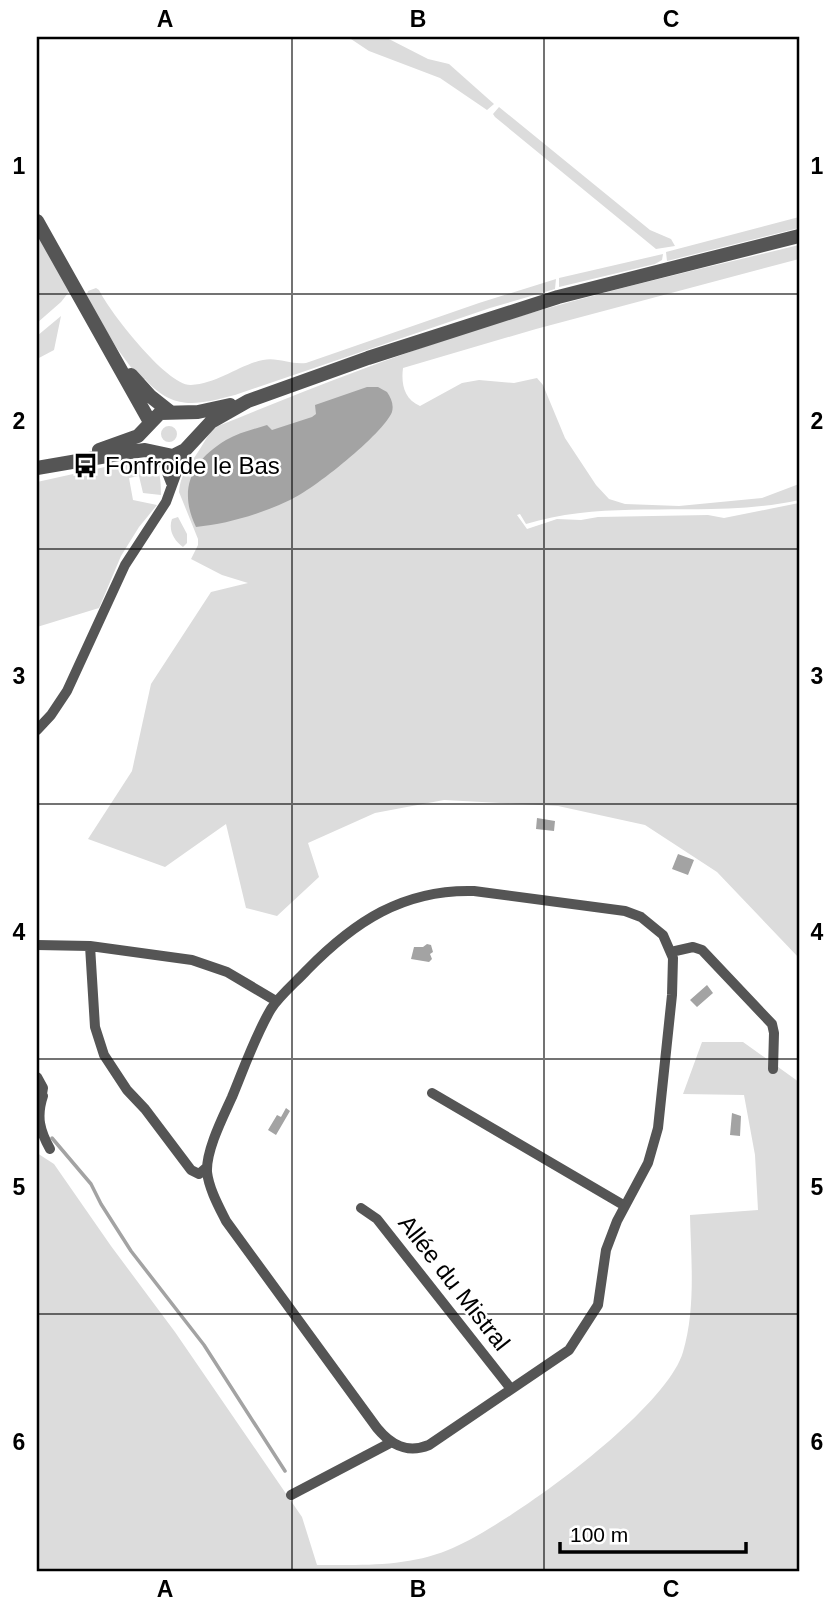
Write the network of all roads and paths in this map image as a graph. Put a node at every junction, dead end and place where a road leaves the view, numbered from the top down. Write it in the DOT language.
graph roads {
  1 [pos="37,221"];
  2 [pos="799,236"];
  3 [pos="101,334"];
  4 [pos="248,401"];
  5 [pos="172,412"];
  6 [pos="149,424"];
  7 [pos="187,448"];
  8 [pos="158,454"];
  9 [pos="55,464"];
  10 [pos="37,468"];
  11 [pos="171,486"];
  12 [pos="37,730"];
  13 [pos="37,945"];
  14 [pos="90,946"];
  15 [pos="671,952"];
  16 [pos="276,1001"];
  17 [pos="773,1069"];
  18 [pos="37,1077"];
  19 [pos="432,1093"];
  20 [pos="40,1101"];
  21 [pos="37,1132"];
  22 [pos="207,1167"];
  23 [pos="625,1206"];
  24 [pos="361,1208"];
  25 [pos="510,1389"];
  26 [pos="390,1443"];
  27 [pos="291,1494"];
  1 -- 3 [label="street"];
  2 -- 4 [label="street"];
  3 -- 5 [label="street"];
  3 -- 6 [label="street"];
  4 -- 5 [label="street"];
  4 -- 7 [label="street"];
  5 -- 6 [label="street"];
  5 -- 7 [label="street"];
  6 -- 8 [label="street"];
  6 -- 9 [label="street"];
  7 -- 8 [label="street"];
  7 -- 11 [label="street"];
  8 -- 9 [label="street"];
  8 -- 11 [label="street"];
  9 -- 10 [label="street"];
  11 -- 12 [label="street"];
  13 -- 14 [label="street"];
  14 -- 16 [label="street"];
  14 -- 22 [label="street"];
  15 -- 16 [label="street"];
  15 -- 17 [label="street"];
  15 -- 23 [label="street"];
  16 -- 22 [label="street"];
  18 -- 20 [label="street"];
  19 -- 23 [label="street"];
  20 -- 21 [label="street"];
  22 -- 26 [label="street"];
  23 -- 25 [label="street"];
  24 -- 25 [label="street, Allée du Mistral"];
  25 -- 26 [label="street"];
  26 -- 27 [label="street"];
}
